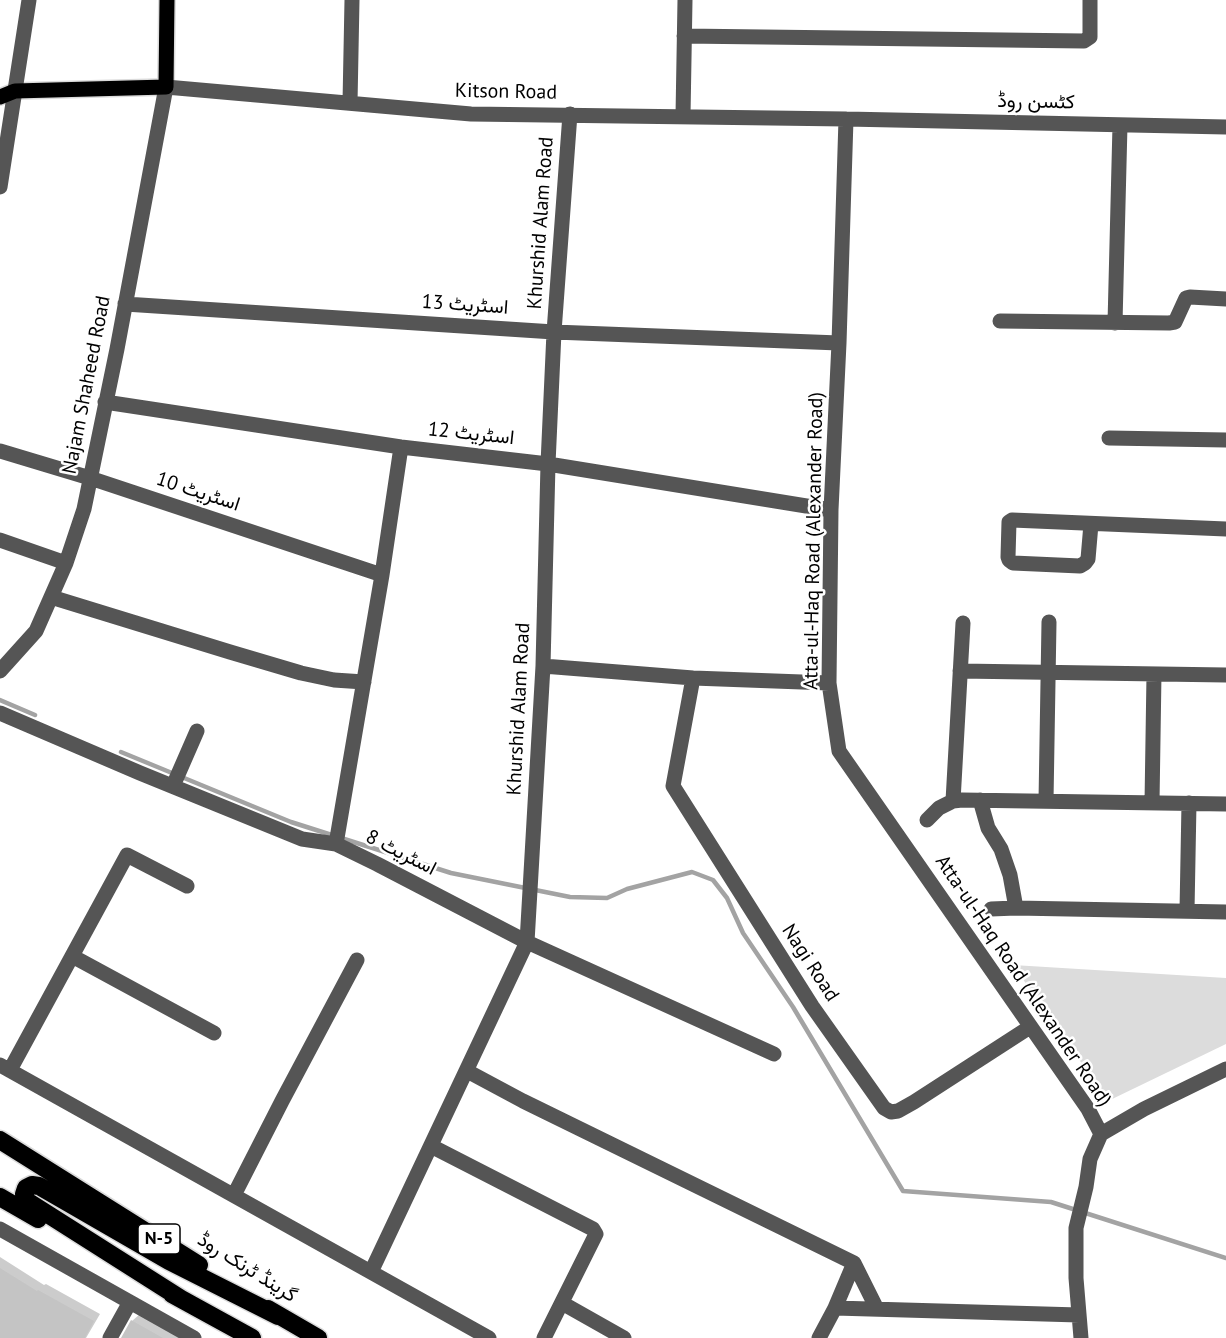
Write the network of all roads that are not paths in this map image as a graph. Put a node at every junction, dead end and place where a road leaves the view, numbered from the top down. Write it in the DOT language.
graph roads {
  1 [pos="29,0"];
  2 [pos="167,0"];
  3 [pos="352,0"];
  4 [pos="685,0"];
  5 [pos="1090,0"];
  6 [pos="684,36"];
  7 [pos="166,87"];
  8 [pos="15,91"];
  9 [pos="0,97"];
  10 [pos="350,103"];
  11 [pos="570,114"];
  12 [pos="683,116"];
  13 [pos="846,119"];
  14 [pos="1120,125"];
  15 [pos="1226,127"];
  16 [pos="0,187"];
  17 [pos="1226,299"];
  18 [pos="125,304"];
  19 [pos="1000,321"];
  20 [pos="1115,322"];
  21 [pos="554,332"];
  22 [pos="839,343"];
  23 [pos="105,402"];
  24 [pos="1109,438"];
  25 [pos="1226,440"];
  26 [pos="401,447"];
  27 [pos="0,452"];
  28 [pos="548,464"];
  29 [pos="90,478"];
  30 [pos="831,510"];
  31 [pos="1091,524"];
  32 [pos="1226,530"];
  33 [pos="0,540"];
  34 [pos="66,563"];
  35 [pos="382,575"];
  36 [pos="51,597"];
  37 [pos="1049,622"];
  38 [pos="963,623"];
  39 [pos="543,666"];
  40 [pos="960,670"];
  41 [pos="0,671"];
  42 [pos="1048,672"];
  43 [pos="1154,674"];
  44 [pos="1226,675"];
  45 [pos="693,678"];
  46 [pos="364,682"];
  47 [pos="829,683"];
  48 [pos="0,713"];
  49 [pos="197,731"];
  50 [pos="176,778"];
  51 [pos="980,800"];
  52 [pos="953,801"];
  53 [pos="1046,801"];
  54 [pos="1152,803"];
  55 [pos="1189,803"];
  56 [pos="1226,804"];
  57 [pos="927,819"];
  58 [pos="337,837"];
  59 [pos="187,886"];
  60 [pos="1016,908"];
  61 [pos="991,909"];
  62 [pos="1187,911"];
  63 [pos="1226,912"];
  64 [pos="527,942"];
  65 [pos="72,956"];
  66 [pos="357,960"];
  67 [pos="1030,1027"];
  68 [pos="214,1033"];
  69 [pos="774,1054"];
  70 [pos="5,1067"];
  71 [pos="1226,1069"];
  72 [pos="467,1071"];
  73 [pos="1101,1134"];
  74 [pos="0,1140"];
  75 [pos="431,1146"];
  76 [pos="234,1196"];
  77 [pos="0,1197"];
  78 [pos="0,1229"];
  79 [pos="854,1263"];
  80 [pos="371,1272"];
  81 [pos="183,1300"];
  82 [pos="130,1302"];
  83 [pos="562,1303"];
  84 [pos="835,1308"];
  85 [pos="877,1309"];
  86 [pos="1078,1315"];
  87 [pos="278,1316"];
  88 [pos="110,1338"];
  89 [pos="194,1338"];
  90 [pos="252,1338"];
  91 [pos="318,1338"];
  92 [pos="489,1338"];
  93 [pos="544,1338"];
  94 [pos="624,1338"];
  95 [pos="819,1338"];
  96 [pos="1081,1338"];
  1 -- 8 [label="street"];
  2 -- 7 [label="main road"];
  3 -- 10 [label="street"];
  4 -- 6 [label="street"];
  5 -- 6 [label="street"];
  6 -- 12 [label="street"];
  7 -- 8 [label="main road"];
  7 -- 10 [label="street, Kitson Road"];
  7 -- 18 [label="street, Najam Shaheed Road"];
  8 -- 9 [label="main road"];
  8 -- 16 [label="street"];
  10 -- 11 [label="street, Kitson Road"];
  11 -- 12 [label="street, Kitson Road"];
  11 -- 21 [label="street, Khurshid Alam Road"];
  12 -- 13 [label="street, Kitson Road"];
  13 -- 14 [label="street, کٹسن روڈ"];
  13 -- 22 [label="street, Atta-ul-Haq Road (Alexander Road)"];
  14 -- 15 [label="street, کٹسن روڈ"];
  14 -- 20 [label="street"];
  17 -- 20 [label="street"];
  18 -- 21 [label="street, اسٹریٹ 13"];
  18 -- 23 [label="street, Najam Shaheed Road"];
  19 -- 20 [label="street"];
  21 -- 22 [label="street, اسٹریٹ 13"];
  21 -- 28 [label="street, Khurshid Alam Road"];
  22 -- 30 [label="street, Atta-ul-Haq Road (Alexander Road)"];
  23 -- 26 [label="street, اسٹریٹ 12"];
  23 -- 29 [label="street, Najam Shaheed Road"];
  24 -- 25 [label="street"];
  26 -- 28 [label="street, اسٹریٹ 12"];
  26 -- 35 [label="street"];
  27 -- 29 [label="street, اسٹریٹ 10"];
  28 -- 30 [label="street, اسٹریٹ 12"];
  28 -- 39 [label="street, Khurshid Alam Road"];
  29 -- 34 [label="street, Najam Shaheed Road"];
  29 -- 35 [label="street, اسٹریٹ 10"];
  30 -- 47 [label="street, Atta-ul-Haq Road (Alexander Road)"];
  31 -- 31 [label="street"];
  31 -- 32 [label="street"];
  33 -- 34 [label="street"];
  34 -- 36 [label="street, Najam Shaheed Road"];
  35 -- 46 [label="street"];
  36 -- 41 [label="street, Najam Shaheed Road"];
  36 -- 46 [label="street"];
  37 -- 42 [label="street"];
  38 -- 40 [label="street"];
  39 -- 45 [label="street"];
  39 -- 64 [label="street, Khurshid Alam Road"];
  40 -- 42 [label="street"];
  40 -- 52 [label="street"];
  42 -- 43 [label="street"];
  42 -- 53 [label="street"];
  43 -- 44 [label="street"];
  43 -- 54 [label="street"];
  45 -- 47 [label="street"];
  45 -- 67 [label="street, Nagi Road"];
  46 -- 58 [label="street"];
  47 -- 67 [label="street, Atta-ul-Haq Road (Alexander Road)"];
  48 -- 50 [label="street, اسٹریٹ 8"];
  49 -- 50 [label="street"];
  50 -- 58 [label="street, اسٹریٹ 8"];
  51 -- 52 [label="street"];
  51 -- 53 [label="street"];
  51 -- 60 [label="street"];
  52 -- 57 [label="street"];
  53 -- 54 [label="street"];
  54 -- 55 [label="street"];
  55 -- 56 [label="street"];
  55 -- 62 [label="street"];
  58 -- 64 [label="street, اسٹریٹ 8"];
  59 -- 65 [label="street"];
  60 -- 61 [label="street"];
  60 -- 62 [label="street"];
  62 -- 63 [label="street"];
  64 -- 69 [label="street, اسٹریٹ 8"];
  64 -- 72 [label="street, Khurshid Alam Road"];
  65 -- 68 [label="street"];
  65 -- 70 [label="street"];
  66 -- 76 [label="street"];
  67 -- 73 [label="street, Atta-ul-Haq Road (Alexander Road)"];
  70 -- 76 [label="street"];
  71 -- 73 [label="street"];
  72 -- 75 [label="street, Khurshid Alam Road"];
  72 -- 79 [label="street"];
  73 -- 86 [label="street"];
  74 -- 87 [label="highway, گرینڈ ٹرنک روڈ / N-5"];
  75 -- 80 [label="street, Khurshid Alam Road"];
  75 -- 83 [label="street"];
  76 -- 80 [label="street"];
  77 -- 81 [label="highway, N-5"];
  78 -- 82 [label="street"];
  79 -- 84 [label="street"];
  79 -- 85 [label="street"];
  80 -- 92 [label="street"];
  81 -- 87 [label="highway"];
  81 -- 90 [label="highway, N-5"];
  82 -- 88 [label="street"];
  82 -- 89 [label="street"];
  83 -- 93 [label="street"];
  83 -- 94 [label="street"];
  84 -- 85 [label="street"];
  84 -- 95 [label="street"];
  85 -- 86 [label="street"];
  86 -- 96 [label="street"];
  87 -- 91 [label="highway, گرینڈ ٹرنک روڈ / N-5"];
}
